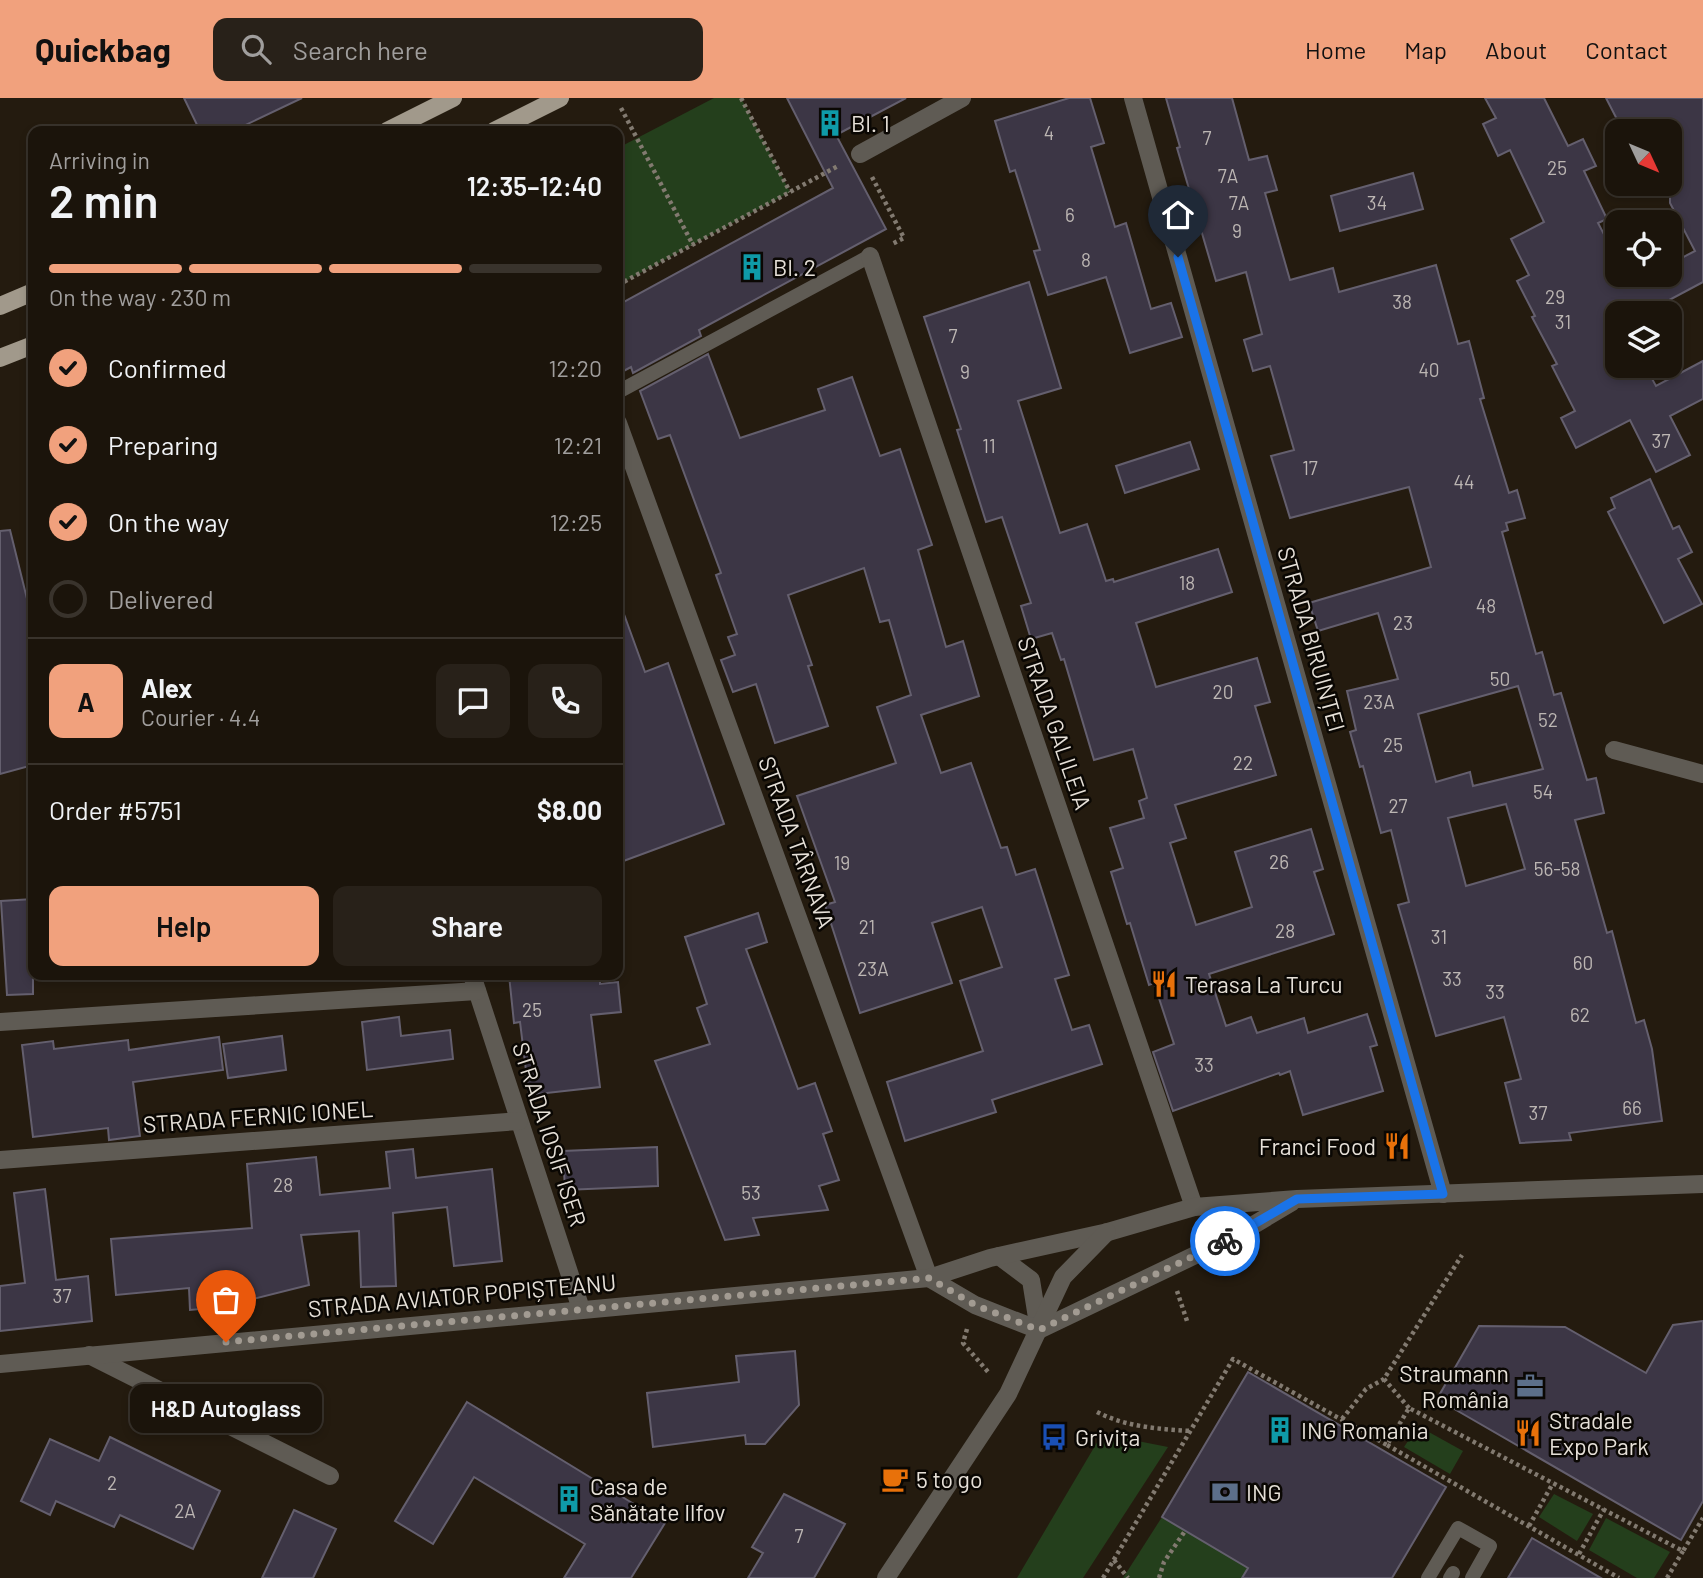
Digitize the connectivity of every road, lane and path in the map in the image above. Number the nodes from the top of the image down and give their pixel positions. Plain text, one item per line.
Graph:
1 (453, 98) edge
2 (561, 98) edge
3 (741, 98) edge
4 (962, 98) edge
5 (1133, 98) edge
6 (621, 108) dead end
7 (397, 126) edge
8 (504, 126) edge
9 (860, 153) junction
10 (790, 192) junction
11 (693, 245) junction
12 (870, 256) junction
13 (623, 282) edge
14 (28, 294) edge
15 (0, 306) edge
16 (28, 347) edge
17 (0, 358) edge
18 (623, 389) edge
19 (623, 436) edge
20 (1614, 750) dead end
21 (1703, 774) edge
22 (474, 983) edge
23 (0, 1022) edge
24 (519, 1121) junction
25 (0, 1160) edge
26 (1703, 1184) edge
27 (1443, 1194) junction
28 (1297, 1199) junction
29 (1194, 1207) junction
30 (1108, 1232) junction
31 (999, 1255) junction
32 (1462, 1255) dead end
33 (929, 1278) junction
34 (581, 1308) junction
35 (1039, 1330) junction
36 (89, 1355) junction
37 (0, 1364) edge
38 (1384, 1379) junction
39 (1409, 1408) junction
40 (1097, 1412) dead end
41 (1342, 1419) junction
42 (1191, 1431) junction
43 (1387, 1445) junction
44 (330, 1476) dead end
45 (1553, 1483) junction
46 (1604, 1509) junction
47 (1703, 1518) edge
48 (1529, 1526) junction
49 (1185, 1531) dead end
50 (1683, 1551) junction
51 (1578, 1555) junction
52 (1114, 1560) junction
53 (886, 1578) edge
54 (1103, 1578) edge
55 (1128, 1578) edge
56 (1159, 1578) edge
57 (1428, 1578) edge
58 (1472, 1578) edge
59 (1619, 1578) edge
60 (1667, 1578) edge

1 - 7 main road
2 - 8 main road
3 - 10 path
4 - 9 street
5 - 27 street, STRADA BIRUINȚEI
6 - 11 path
9 - 10 path
9 - 12 path
10 - 11 path
11 - 13 path
12 - 18 lane
12 - 29 street, STRADA GALILEIA
14 - 15 main road
16 - 17 main road
19 - 33 street, STRADA TÂRNAVA
20 - 21 street
22 - 23 street
22 - 24 street, STRADA IOSIF ISER
24 - 25 street, STRADA FERNIC IONEL
24 - 34 street, STRADA IOSIF ISER
26 - 27 street, STRADA AVIATOR POPIȘTEANU
27 - 28 street, STRADA AVIATOR POPIȘTEANU
28 - 29 street, STRADA AVIATOR POPIȘTEANU
28 - 35 street, STRADA AVIATOR POPIȘTEANU
29 - 30 street, STRADA AVIATOR POPIȘTEANU
30 - 31 street, STRADA AVIATOR POPIȘTEANU
30 - 35 street
31 - 33 street, STRADA AVIATOR POPIȘTEANU
31 - 35 street
32 - 38 path
33 - 34 street, STRADA AVIATOR POPIȘTEANU
33 - 35 street
34 - 36 street, STRADA AVIATOR POPIȘTEANU
35 - 53 street
36 - 37 street, STRADA AVIATOR POPIȘTEANU
36 - 44 street
38 - 39 path
38 - 41 path
39 - 43 path
39 - 45 path
40 - 42 path
41 - 42 path
41 - 43 path
42 - 52 path
43 - 48 path
45 - 46 path
45 - 48 path
46 - 50 path
46 - 51 path
47 - 50 path
48 - 51 path
49 - 56 path
50 - 60 path
51 - 59 path
52 - 54 path
52 - 55 path
57 - 58 lane

